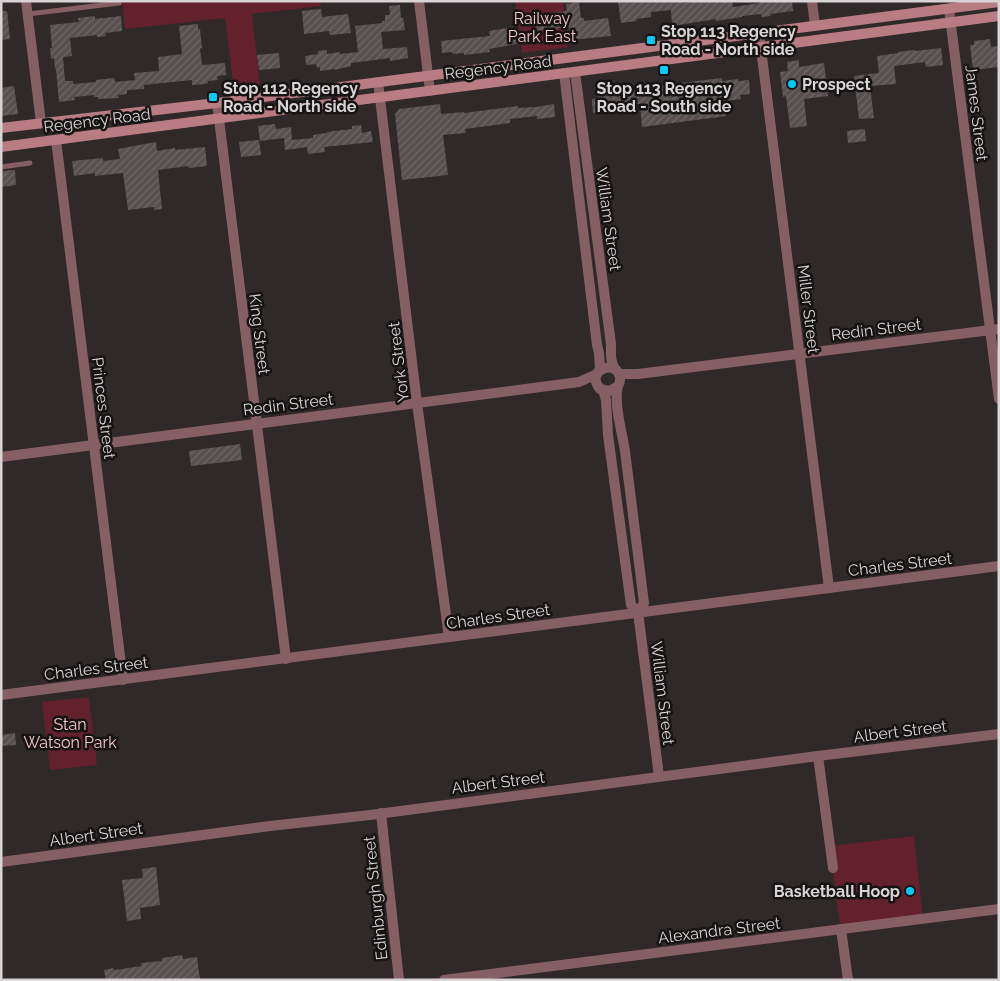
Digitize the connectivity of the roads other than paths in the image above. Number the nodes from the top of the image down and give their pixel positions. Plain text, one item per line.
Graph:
1 (26, 1) edge
2 (419, 1) edge
3 (812, 1) edge
4 (999, 2) edge
5 (119, 3) dead end
6 (949, 10) junction
7 (27, 14) junction
8 (999, 16) edge
9 (951, 22) junction
10 (815, 26) junction
11 (759, 34) junction
12 (760, 47) junction
13 (575, 72) junction
14 (564, 73) junction
15 (428, 75) junction
16 (378, 82) junction
17 (430, 91) junction
18 (578, 94) junction
19 (567, 95) junction
20 (381, 97) junction
21 (216, 102) junction
22 (219, 119) junction
23 (41, 123) junction
24 (1, 128) edge
25 (583, 133) junction
26 (571, 135) junction
27 (56, 140) junction
28 (1, 147) edge
29 (30, 163) dead end
30 (1, 167) edge
31 (994, 329) edge
32 (611, 344) junction
33 (597, 345) junction
34 (800, 354) junction
35 (598, 372) junction
36 (618, 378) junction
37 (579, 382) junction
38 (600, 388) junction
39 (999, 400) edge
40 (418, 403) junction
41 (256, 423) junction
42 (622, 433) junction
43 (608, 435) junction
44 (94, 444) junction
45 (1, 457) edge
46 (999, 566) edge
47 (640, 570) junction
48 (626, 572) junction
49 (829, 588) junction
50 (638, 612) junction
51 (449, 637) junction
52 (286, 659) junction
53 (123, 680) junction
54 (1, 696) edge
55 (999, 734) edge
56 (818, 756) junction
57 (659, 776) junction
58 (381, 813) junction
59 (1, 862) edge
60 (833, 868) dead end
61 (999, 909) edge
62 (841, 930) junction
63 (399, 980) edge
64 (444, 980) edge
65 (848, 980) edge

1 - 7 street
2 - 15 street
3 - 10 street
4 - 6 main road, Regency Road
5 - 7 lane
6 - 9 street, James Street
6 - 10 main road, Regency Road
7 - 23 street
8 - 9 main road, Regency Road
9 - 12 main road, Regency Road
9 - 31 street, James Street
10 - 11 main road, Regency Road
11 - 12 street, Miller Street
11 - 15 main road, Regency Road
12 - 13 main road, Regency Road
12 - 34 street, Miller Street
13 - 14 main road, Regency Road
13 - 18 street, William Street
14 - 17 main road, Regency Road
14 - 19 street, William Street
15 - 16 main road, Regency Road
15 - 17 street
16 - 20 street, York Street
16 - 21 main road, Regency Road
17 - 20 main road, Regency Road
18 - 19 lane
18 - 25 street, William Street
19 - 26 street, William Street
20 - 22 main road, Regency Road
20 - 40 street, York Street
21 - 22 street, King Street
21 - 23 main road, Regency Road
22 - 27 main road, Regency Road
22 - 41 street, King Street
23 - 24 main road, Regency Road
25 - 26 lane
25 - 32 street, William Street
26 - 33 street, William Street
27 - 28 main road, Regency Road
27 - 44 street, Princes Street
29 - 30 lane
31 - 34 street, Redin Street
31 - 39 street, James Street
32 - 33 lane
32 - 36 street, William Street
33 - 35 street, William Street
34 - 36 street, Redin Street
34 - 49 street, Miller Street
35 - 36 street
35 - 37 street, Redin Street
35 - 38 street
36 - 38 street
36 - 42 street, William Street
37 - 38 street, Redin Street
37 - 40 street, Redin Street
38 - 43 street, William Street
40 - 41 street, Redin Street
40 - 51 street, York Street
41 - 44 street, Redin Street
41 - 52 street, King Street
42 - 43 lane
42 - 47 street, William Street
43 - 48 street, William Street
44 - 45 street, Redin Street
44 - 53 street, Princes Street
46 - 49 street, Charles Street
47 - 48 lane
47 - 50 street, William Street
48 - 50 street, William Street
49 - 50 street, Charles Street
50 - 51 street, Charles Street
50 - 57 street, William Street
51 - 52 street, Charles Street
52 - 53 street, Charles Street
53 - 54 street, Charles Street
55 - 56 street, Albert Street
56 - 57 street, Albert Street
56 - 60 street
57 - 58 street, Albert Street
58 - 59 street, Albert Street
58 - 63 street, Edinburgh Street
61 - 62 street, Alexandra Street
62 - 64 street, Alexandra Street
62 - 65 street

